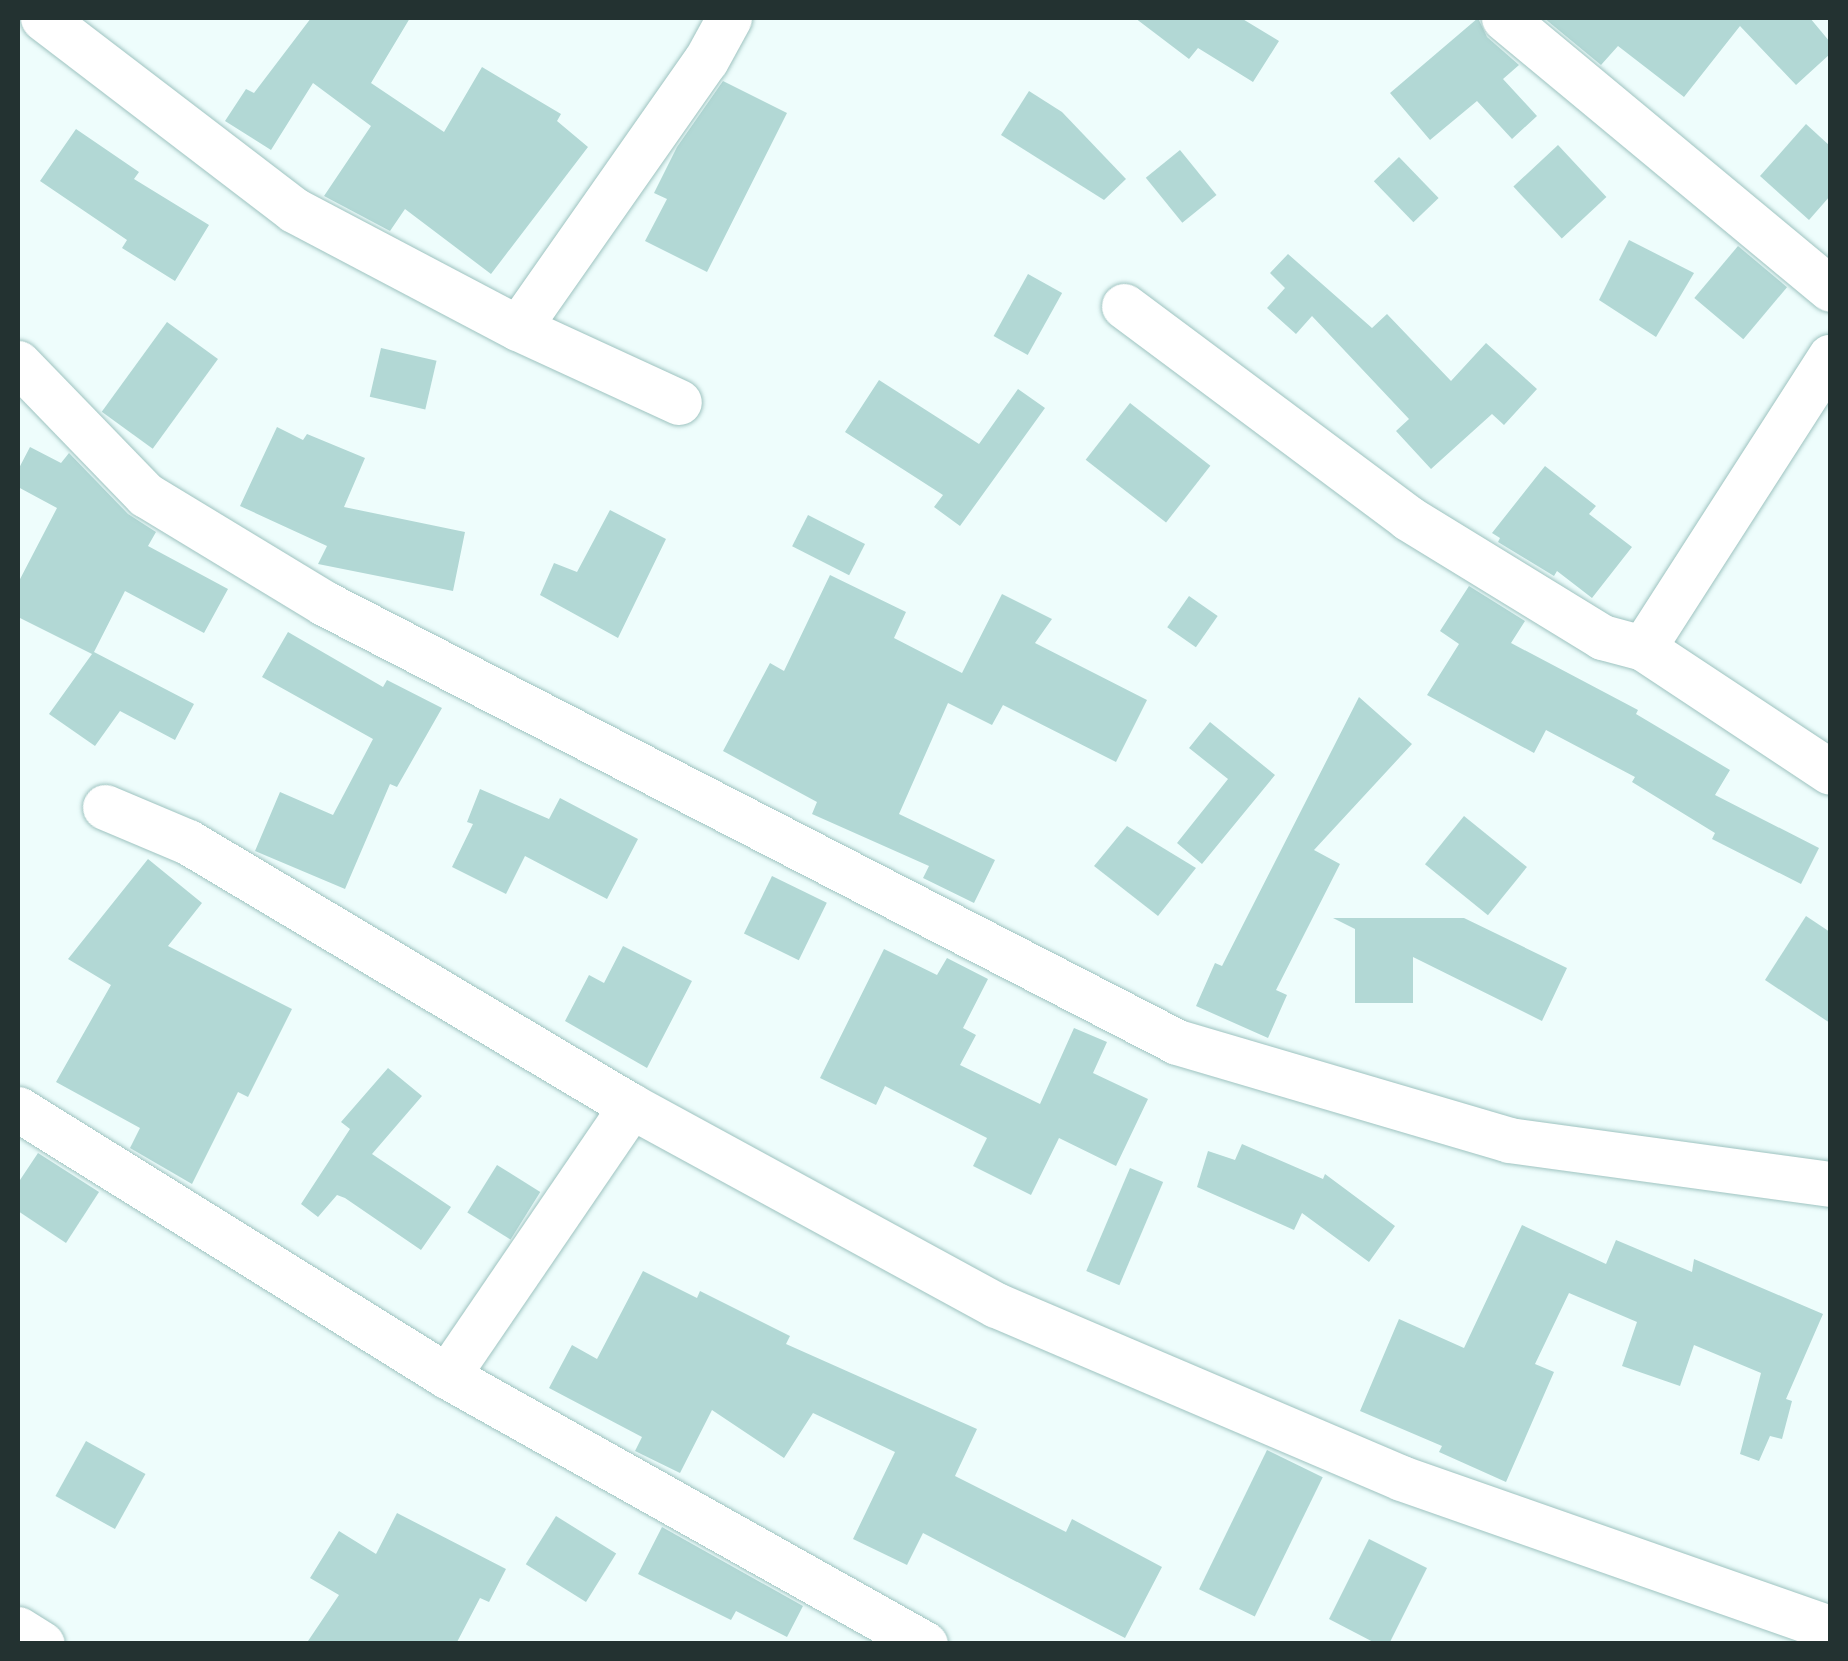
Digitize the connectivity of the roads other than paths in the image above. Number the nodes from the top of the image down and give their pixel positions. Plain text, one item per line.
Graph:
1 (42, 18) edge
2 (729, 18) edge
3 (1504, 18) edge
4 (1830, 289) edge
5 (1124, 306) dead end
6 (518, 328) junction
7 (1830, 357) edge
8 (18, 363) edge
9 (679, 402) dead end
10 (1644, 648) junction
11 (1830, 772) edge
12 (105, 807) dead end
13 (631, 1106) junction
14 (18, 1108) edge
15 (1830, 1184) edge
16 (447, 1376) junction
17 (18, 1628) edge
18 (1830, 1628) edge
19 (42, 1644) edge
20 (926, 1644) edge

1 - 6 street
2 - 6 street
3 - 4 street
5 - 10 street
6 - 9 street
7 - 10 street
8 - 15 street
10 - 11 street
12 - 13 street
13 - 16 street
13 - 18 street
14 - 16 street
16 - 20 street
17 - 19 street

